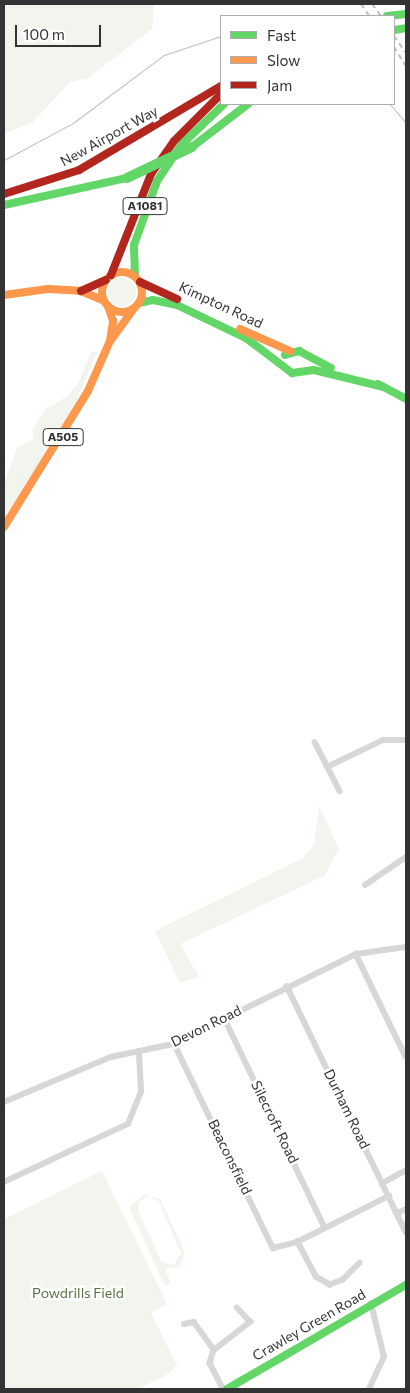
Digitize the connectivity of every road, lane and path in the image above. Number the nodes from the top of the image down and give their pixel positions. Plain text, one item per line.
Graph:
1 (220, 87) edge
2 (220, 95) edge
3 (223, 105) edge
4 (247, 105) edge
5 (4, 194) edge
6 (4, 205) edge
7 (108, 278) junction
8 (137, 279) junction
9 (81, 291) junction
10 (4, 295) edge
11 (106, 303) junction
12 (136, 305) junction
13 (110, 341) junction
14 (290, 351) junction
15 (306, 357) junction
16 (284, 366) junction
17 (302, 371) junction
18 (384, 387) junction
19 (406, 399) edge
20 (4, 527) edge
21 (406, 740) edge
22 (315, 742) dead end
23 (327, 767) junction
24 (340, 791) dead end
25 (406, 857) edge
26 (365, 885) dead end
27 (406, 947) edge
28 (356, 954) junction
29 (287, 986) junction
30 (224, 1017) junction
31 (174, 1043) junction
32 (139, 1052) junction
33 (406, 1057) edge
34 (4, 1102) edge
35 (406, 1170) edge
36 (4, 1182) edge
37 (383, 1183) junction
38 (389, 1196) junction
39 (406, 1209) edge
40 (398, 1213) junction
41 (325, 1228) junction
42 (406, 1232) edge
43 (297, 1242) junction
44 (360, 1263) dead end
45 (406, 1285) edge
46 (371, 1304) junction
47 (237, 1308) dead end
48 (184, 1324) dead end
49 (214, 1350) junction
50 (225, 1389) edge
51 (369, 1389) edge

1 - 5 main road, New Airport Way
2 - 7 main road, A1081
3 - 8 main road, A1081
4 - 6 main road, A1081, bridge
7 - 8 main road
7 - 9 main road
7 - 11 main road
8 - 12 main road
8 - 14 main road, Kimpton Road
9 - 10 main road
9 - 11 main road
11 - 12 main road
11 - 13 main road, A505
12 - 13 main road, A505
12 - 16 main road, Kimpton Road
13 - 20 main road, A505
14 - 15 main road
14 - 16 main road
15 - 17 main road
15 - 18 main road
16 - 17 main road
17 - 18 main road
18 - 19 main road
21 - 23 street
22 - 23 street
23 - 24 street
25 - 26 street
27 - 28 street, Devon Road
28 - 29 street, Devon Road
28 - 33 street
29 - 30 street, Devon Road
29 - 37 street, Durham Road
30 - 31 street, Devon Road
30 - 41 street, Silecroft Road
31 - 32 street, Devon Road
31 - 43 street, Beaconsfield
32 - 34 street, Devon Road
32 - 36 street
35 - 37 street
37 - 38 street, Durham Road
38 - 40 street, Durham Road
38 - 41 street
39 - 40 street
40 - 42 street, Durham Road
41 - 43 street
43 - 44 street
45 - 46 main road, Crawley Green Road
46 - 50 main road, Crawley Green Road
46 - 51 street
47 - 49 street
48 - 49 street
49 - 50 street

